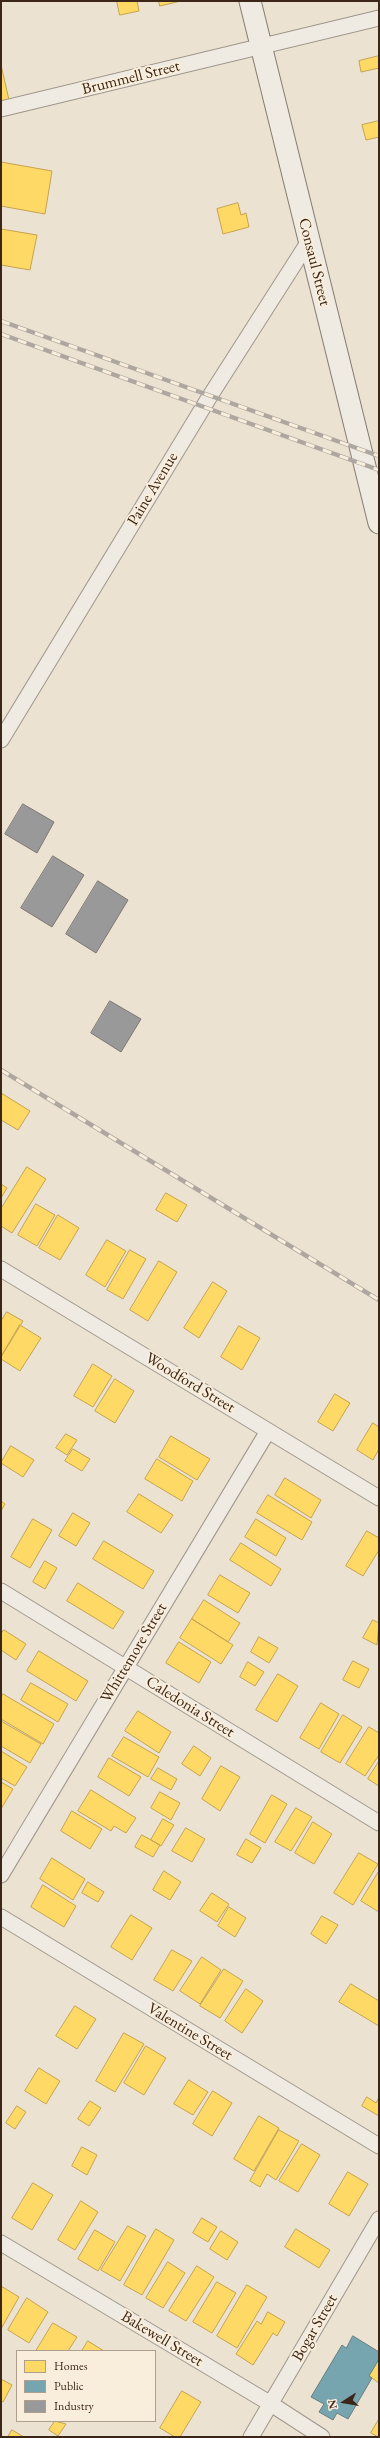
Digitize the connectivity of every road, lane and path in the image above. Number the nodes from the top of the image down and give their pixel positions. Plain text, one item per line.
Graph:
1 (250, 1) edge
2 (379, 18) edge
3 (261, 46) junction
4 (1, 109) edge
5 (309, 241) junction
6 (379, 523) edge
7 (1, 740) edge
8 (1, 1269) edge
9 (268, 1431) junction
10 (379, 1498) edge
11 (1, 1591) edge
12 (126, 1667) junction
13 (379, 1824) edge
14 (1, 1875) edge
15 (1, 1917) edge
16 (379, 2146) edge
17 (379, 2219) edge
18 (1, 2243) edge
19 (271, 2404) junction
20 (251, 2437) edge
21 (322, 2437) edge

1 - 3 street, Consaul Street
2 - 3 street, Brummell Street
3 - 4 street, Brummell Street
3 - 5 street, Consaul Street
5 - 6 street, Consaul Street
5 - 7 street, Paine Avenue
8 - 9 street, Woodford Street
9 - 10 street, Woodford Street
9 - 12 street, Whittemore Street
11 - 12 street, Caledonia Street
12 - 13 street, Caledonia Street
12 - 14 street, Whittemore Street
15 - 16 street, Valentine Street
17 - 19 street, Bogar Street
18 - 19 street, Bakewell Street
19 - 20 street, Bogar Street
19 - 21 street, Bakewell Street

